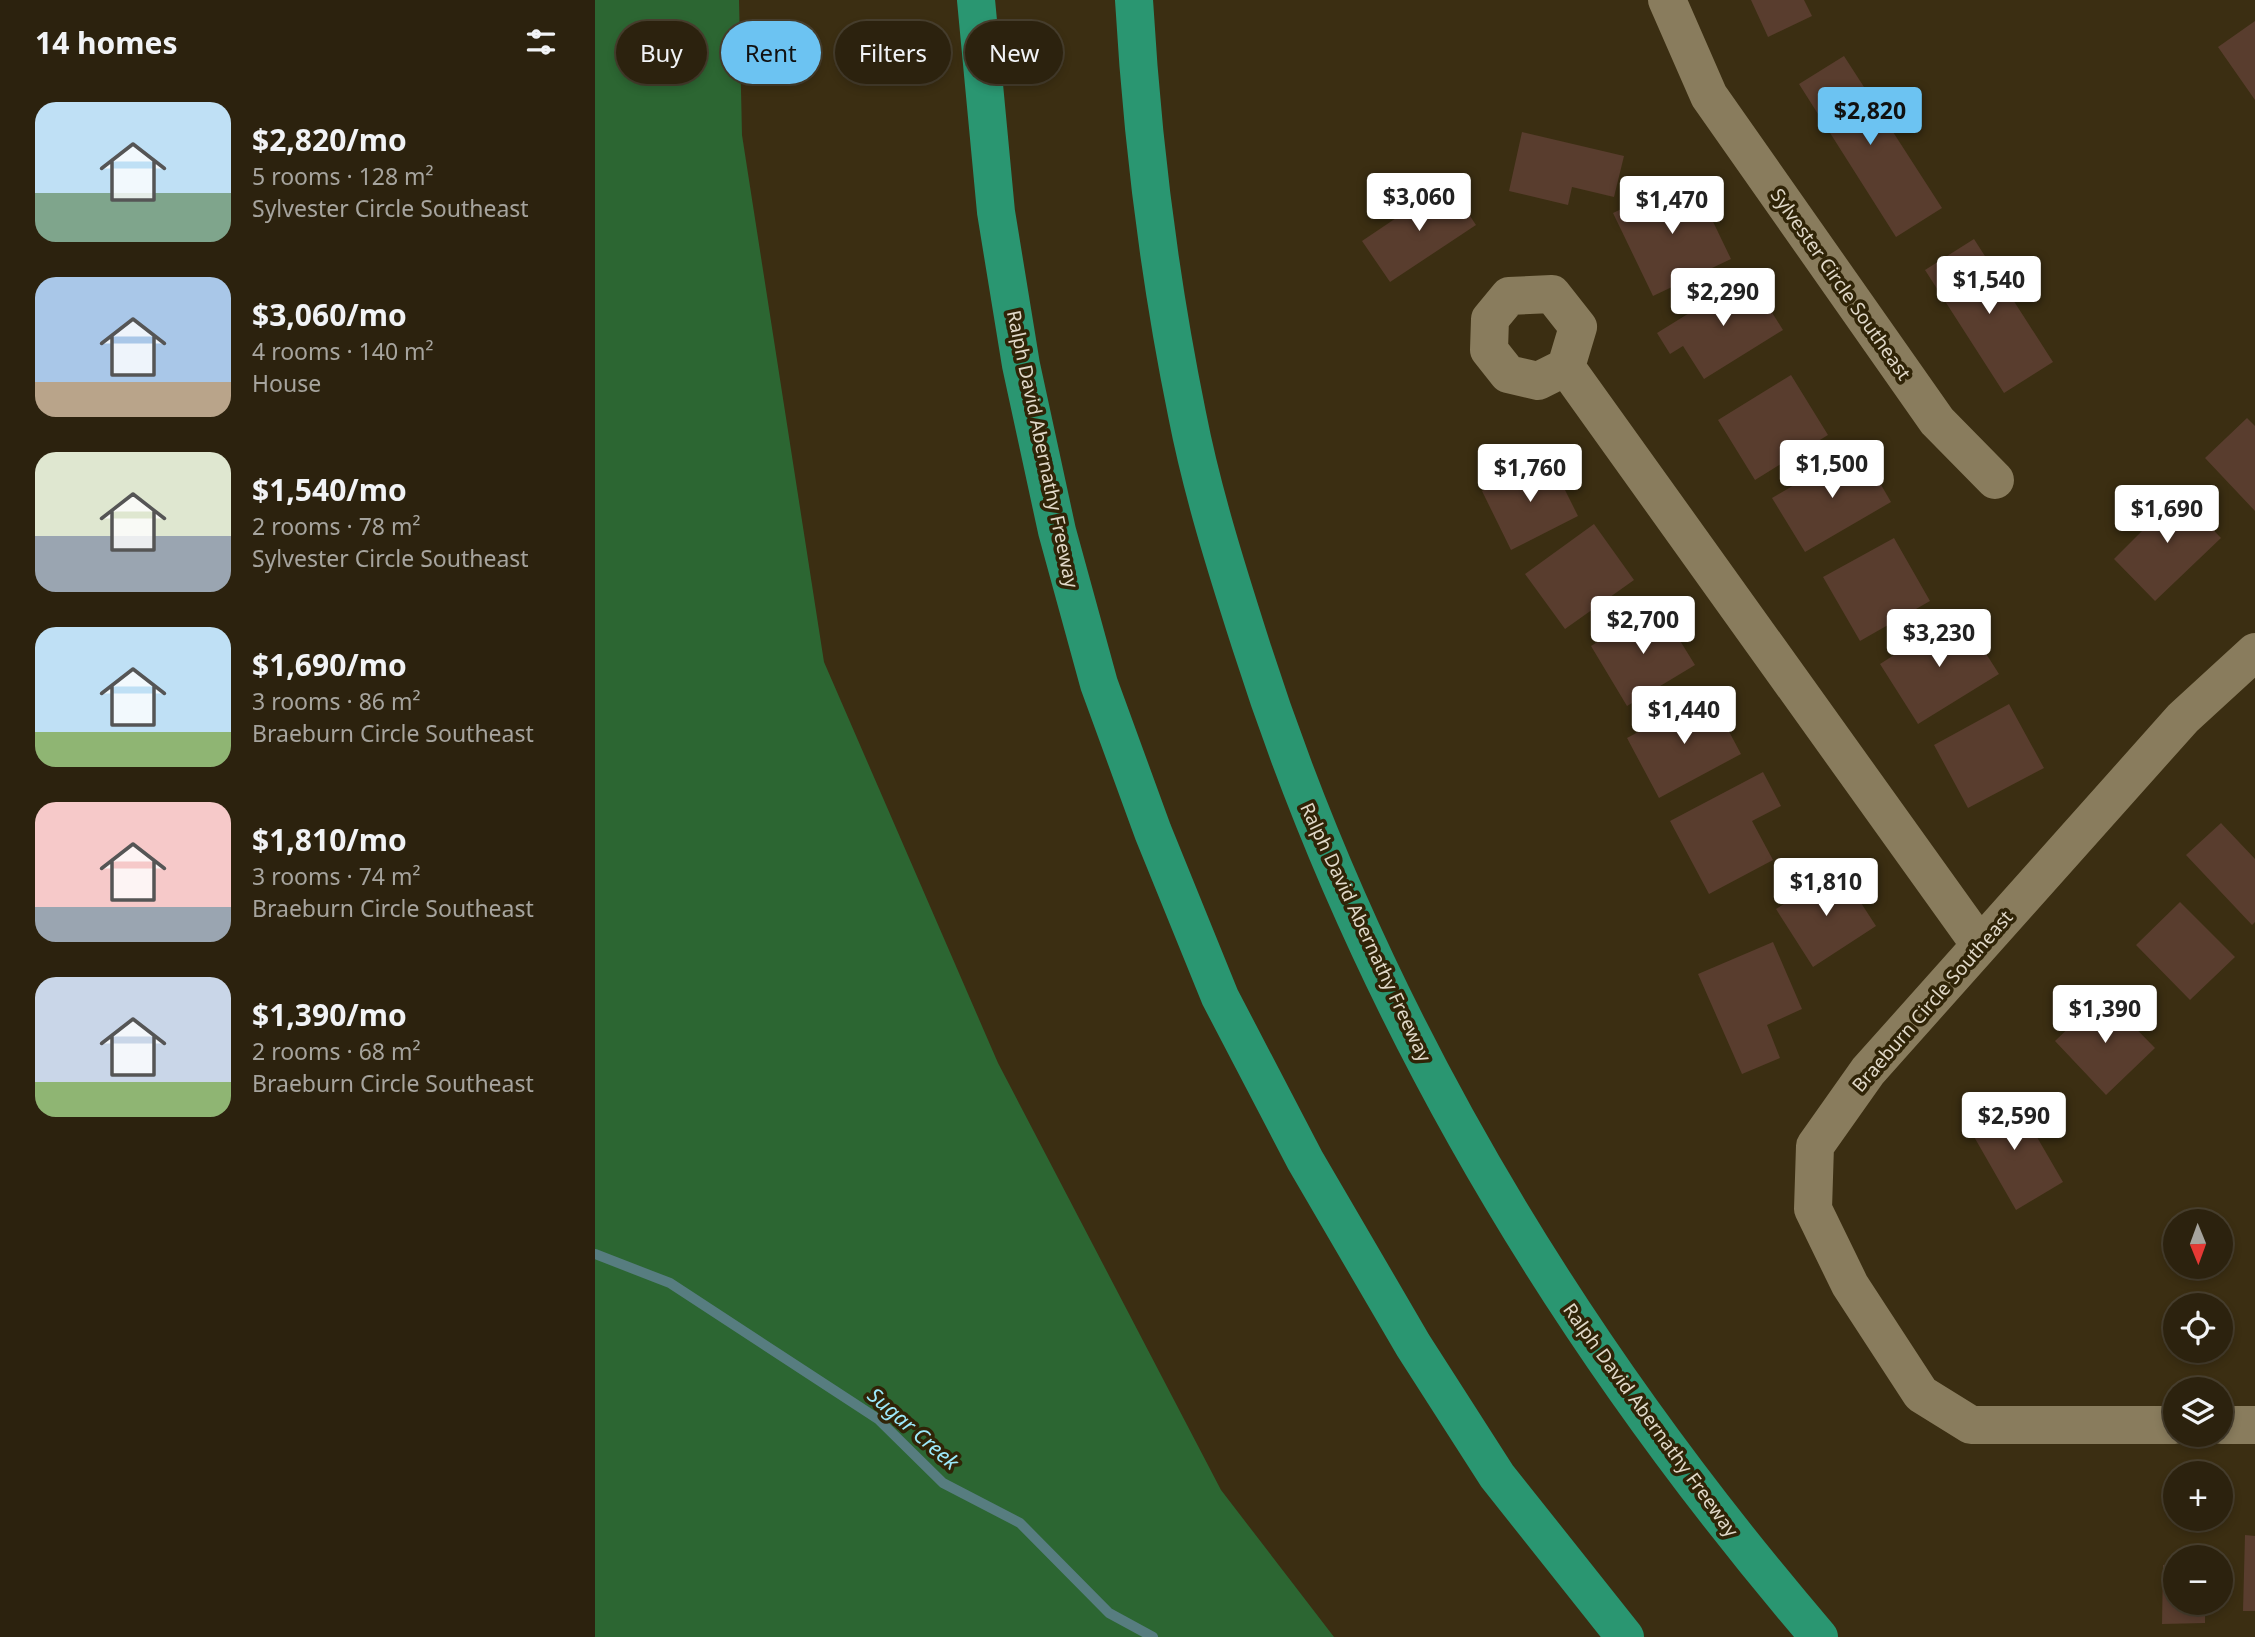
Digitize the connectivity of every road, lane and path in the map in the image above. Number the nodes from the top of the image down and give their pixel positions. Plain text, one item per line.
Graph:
1 (976, 0) edge
2 (1134, 0) edge
3 (1667, 0) edge
4 (1566, 367) dead end
5 (1995, 480) dead end
6 (2255, 652) edge
7 (1980, 945) junction
8 (2163, 1425) edge
9 (2233, 1425) edge
10 (2255, 1425) edge
11 (1625, 1637) edge
12 (1819, 1637) edge

1 - 11 highway, Ralph David Abernathy Freeway
2 - 12 highway, Ralph David Abernathy Freeway
3 - 5 street, Sylvester Circle Southeast
4 - 7 street
6 - 7 street, Braeburn Circle Southeast
7 - 8 street, Braeburn Circle Southeast
9 - 10 street

